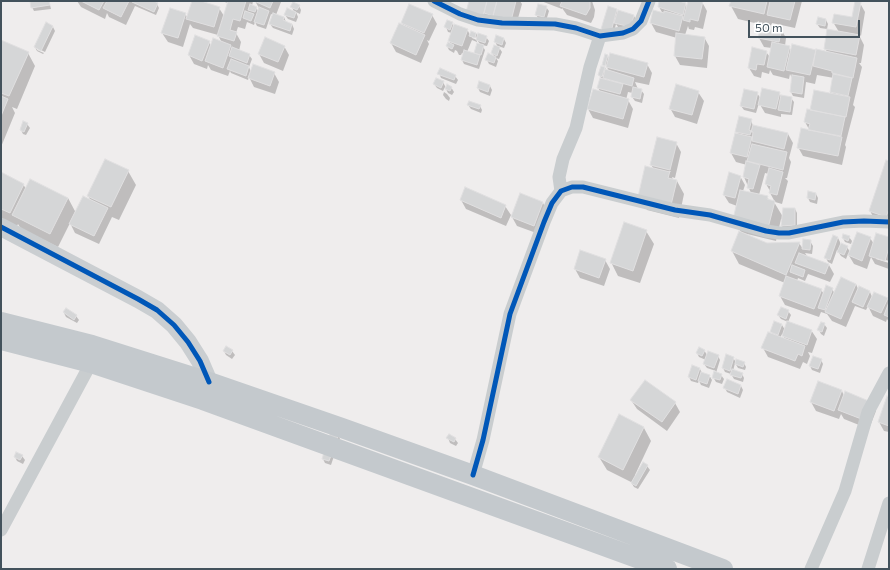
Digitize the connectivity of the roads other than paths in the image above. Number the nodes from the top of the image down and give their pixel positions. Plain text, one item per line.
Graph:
1 (434, 1) edge
2 (649, 1) edge
3 (600, 36) junction
4 (561, 191) junction
5 (889, 222) edge
6 (1, 226) edge
7 (1, 322) edge
8 (1, 340) edge
9 (92, 363) junction
10 (889, 373) edge
11 (206, 391) junction
12 (473, 475) junction
13 (889, 503) edge
14 (1, 530) edge
15 (596, 533) junction
16 (667, 569) edge
17 (723, 569) edge
18 (811, 569) edge
19 (868, 569) edge

1 - 3 street
2 - 3 street
3 - 4 street
4 - 5 street
4 - 12 street
6 - 11 street
7 - 11 main road
8 - 9 main road
9 - 11 main road
9 - 14 street
10 - 18 street
11 - 12 main road
11 - 15 main road
12 - 15 main road
13 - 19 street
15 - 16 main road
15 - 17 main road

